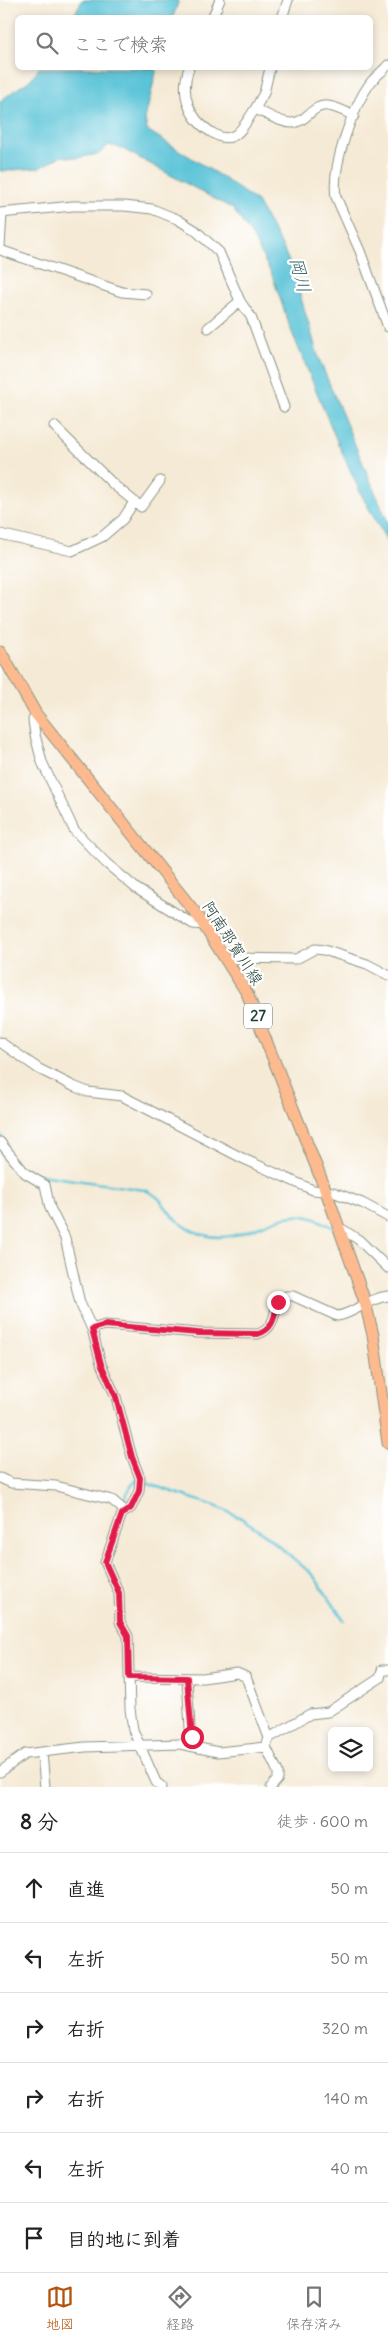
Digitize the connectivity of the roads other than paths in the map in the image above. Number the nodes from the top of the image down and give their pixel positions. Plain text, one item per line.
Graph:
1 (220, 0) edge
2 (288, 0) edge
3 (213, 15) edge
4 (283, 15) edge
5 (388, 65) edge
6 (188, 70) edge
7 (270, 70) edge
8 (255, 109) junction
9 (354, 116) junction
10 (1, 213) edge
11 (0, 248) edge
12 (146, 294) dead end
13 (240, 301) junction
14 (388, 327) edge
15 (208, 328) dead end
16 (284, 406) dead end
17 (54, 426) dead end
18 (160, 482) dead end
19 (134, 502) junction
20 (0, 534) edge
21 (0, 651) edge
22 (36, 714) junction
23 (204, 925) junction
24 (228, 960) junction
25 (388, 975) edge
26 (0, 1042) edge
27 (0, 1142) edge
28 (326, 1191) junction
29 (388, 1217) edge
30 (339, 1227) junction
31 (388, 1268) edge
32 (388, 1296) edge
33 (365, 1302) junction
34 (92, 1329) junction
35 (388, 1443) edge
36 (0, 1478) edge
37 (125, 1511) junction
38 (388, 1670) edge
39 (129, 1677) junction
40 (187, 1678) junction
41 (267, 1743) junction
42 (138, 1745) junction
43 (191, 1745) junction
44 (42, 1753) junction
45 (0, 1772) edge
46 (45, 1787) edge
47 (162, 1787) edge
48 (271, 1787) edge

1 - 3 street
2 - 4 street
5 - 9 street
6 - 8 street
7 - 8 street
8 - 9 street
9 - 14 street
10 - 11 street
10 - 13 street
11 - 12 street
13 - 15 street
13 - 16 street
17 - 19 street
18 - 19 street
19 - 20 street
21 - 22 main road, 阿南那賀川線 / 27
22 - 23 main road, 阿南那賀川線 / 27
22 - 23 street
23 - 24 main road, 阿南那賀川線 / 27
24 - 25 street
24 - 28 main road, 阿南那賀川線 / 27
26 - 28 street
27 - 34 street
28 - 29 street
28 - 30 main road, 阿南那賀川線 / 27
30 - 31 street
30 - 33 main road, 阿南那賀川線 / 27
32 - 33 street
33 - 34 street
33 - 35 main road, 阿南那賀川線 / 27
34 - 37 street
36 - 37 street
37 - 39 street
38 - 41 street
39 - 40 street
39 - 42 street
40 - 41 street
40 - 43 street
41 - 43 street
41 - 48 street
42 - 43 street
42 - 44 street
42 - 47 street
44 - 45 street
44 - 46 street

